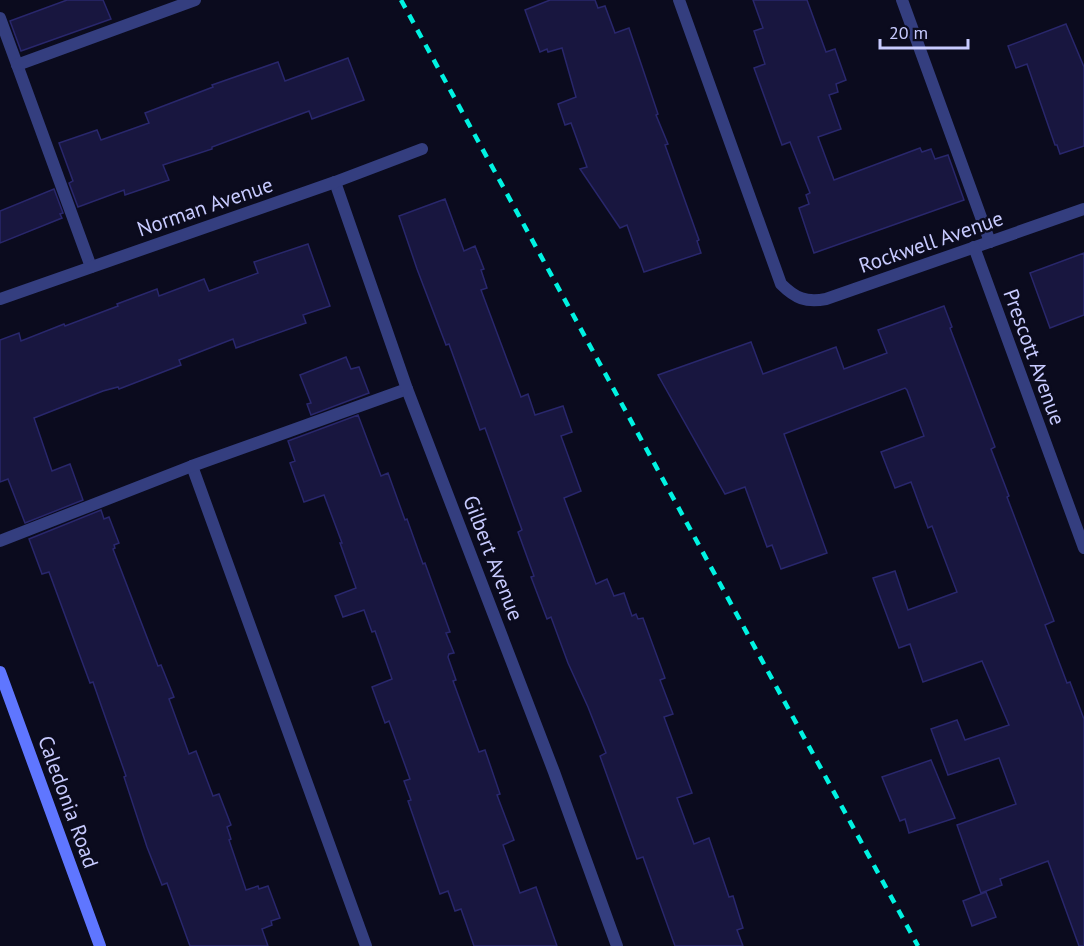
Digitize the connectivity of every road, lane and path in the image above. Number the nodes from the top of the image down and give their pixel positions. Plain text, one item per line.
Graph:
1 (195, 0) edge
2 (679, 0) edge
3 (902, 0) edge
4 (0, 18) edge
5 (17, 65) junction
6 (422, 149) dead end
7 (335, 182) junction
8 (1084, 208) edge
9 (990, 242) junction
10 (974, 247) junction
11 (91, 267) junction
12 (0, 299) edge
13 (407, 389) junction
14 (192, 466) junction
15 (0, 541) edge
16 (1084, 548) edge
17 (0, 672) edge
18 (100, 946) edge
19 (366, 946) edge
20 (617, 946) edge

1 - 5 street
2 - 10 street, Rockwell Avenue
3 - 9 street
4 - 5 street
5 - 11 street
6 - 7 street, Norman Avenue
7 - 11 street, Norman Avenue
7 - 13 street, Gilbert Avenue
8 - 9 street, Rockwell Avenue
9 - 10 street, Rockwell Avenue
10 - 16 street, Prescott Avenue
11 - 12 street, Norman Avenue
13 - 14 street
13 - 20 street, Gilbert Avenue
14 - 15 street
14 - 19 street
17 - 18 street, Caledonia Road

